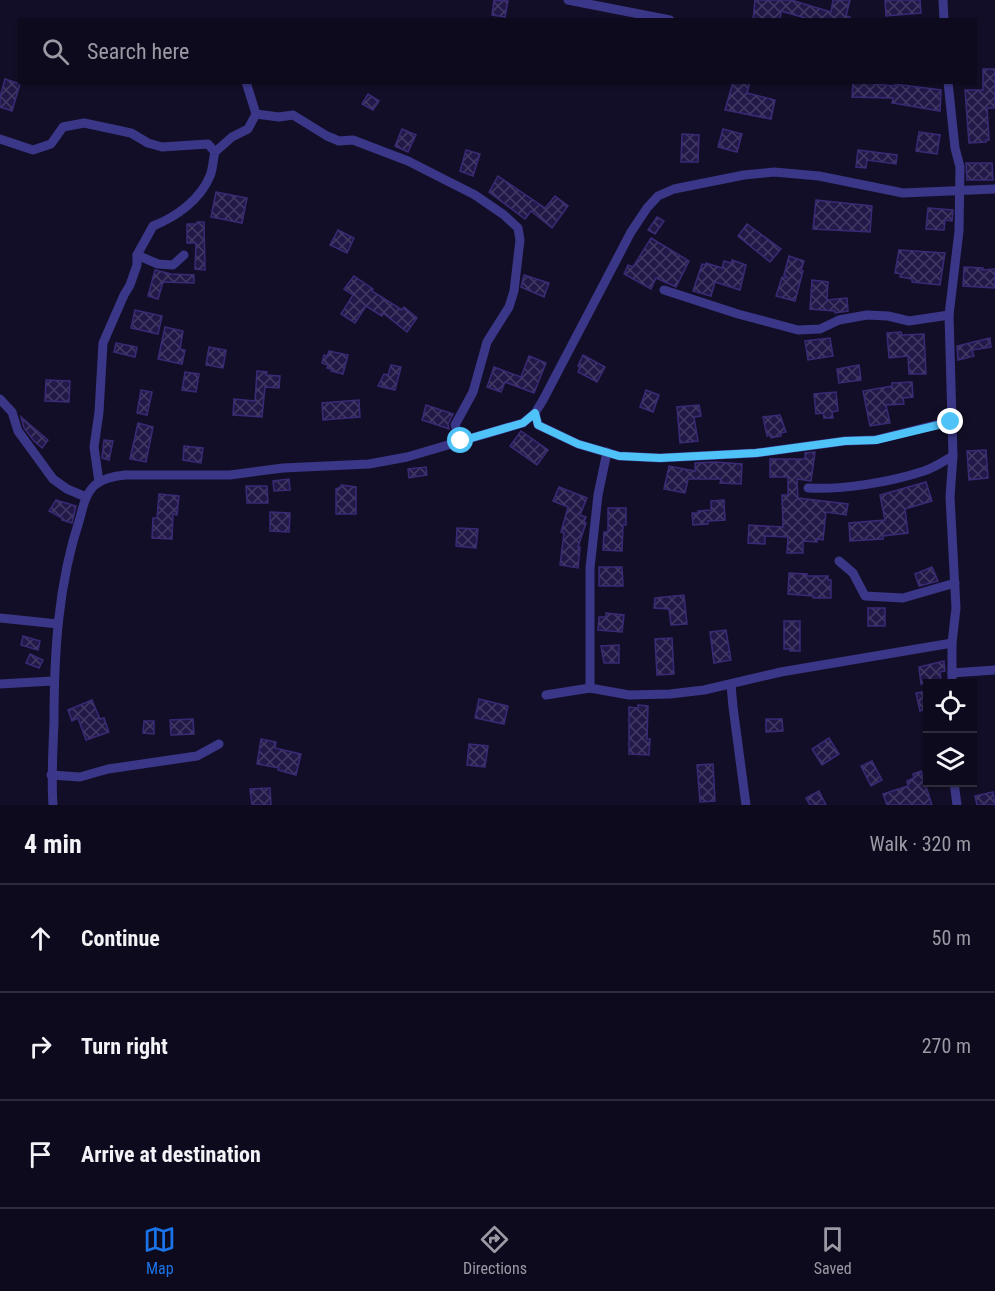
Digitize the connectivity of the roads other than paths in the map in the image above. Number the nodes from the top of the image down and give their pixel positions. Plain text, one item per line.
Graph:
1 (568, 0) edge
2 (943, 0) edge
3 (660, 18) edge
4 (944, 18) edge
5 (247, 84) edge
6 (948, 84) edge
7 (256, 114) junction
8 (0, 139) edge
9 (215, 152) junction
10 (995, 189) edge
11 (959, 191) junction
12 (137, 255) junction
13 (184, 255) dead end
14 (664, 290) dead end
15 (949, 315) junction
16 (0, 399) edge
17 (535, 413) junction
18 (951, 422) junction
19 (461, 441) junction
20 (607, 452) junction
21 (953, 456) junction
22 (99, 482) junction
23 (808, 488) dead end
24 (86, 497) junction
25 (839, 561) dead end
26 (955, 583) junction
27 (0, 618) edge
28 (58, 624) junction
29 (952, 643) junction
30 (995, 670) edge
31 (952, 673) junction
32 (952, 679) edge
33 (53, 681) junction
34 (0, 684) edge
35 (732, 685) junction
36 (590, 688) junction
37 (546, 695) dead end
38 (219, 744) dead end
39 (51, 775) junction
40 (955, 787) edge
41 (53, 805) edge
42 (746, 805) edge
43 (957, 805) edge

1 - 3 street
2 - 4 street
5 - 7 street
6 - 11 street
7 - 9 street
7 - 19 street
8 - 9 street
9 - 12 street
10 - 11 street
11 - 15 street
11 - 17 street
12 - 13 street
12 - 22 street
14 - 15 street
15 - 18 street
16 - 24 street
17 - 19 street
17 - 20 street
18 - 20 street
18 - 21 street
19 - 22 street
20 - 36 street
21 - 23 street
21 - 26 street
22 - 24 street
24 - 28 street
25 - 26 street
26 - 29 street
27 - 28 street
28 - 33 street
29 - 31 street
29 - 35 street
30 - 31 street
31 - 32 street
33 - 34 street
33 - 39 street
35 - 36 street
35 - 42 street
36 - 37 street
38 - 39 street
39 - 41 street
40 - 43 street

